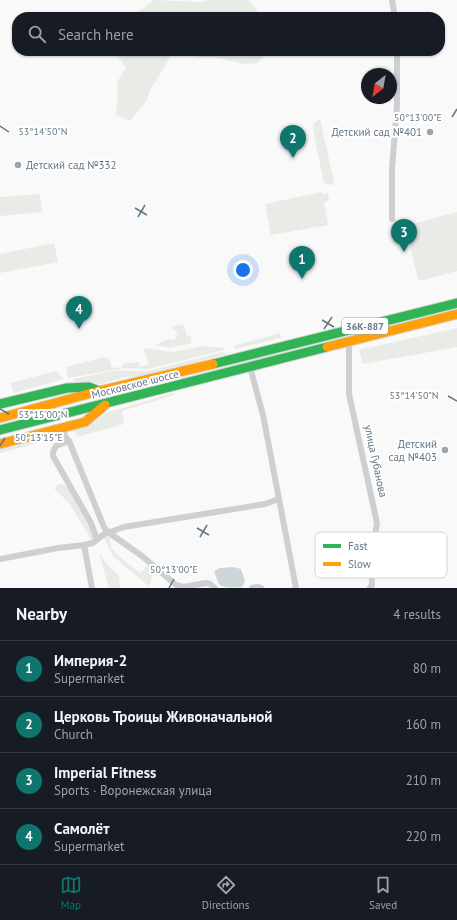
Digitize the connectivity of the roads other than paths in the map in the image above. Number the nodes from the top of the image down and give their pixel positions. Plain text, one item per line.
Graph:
1 (392, 0) edge
2 (393, 12) edge
3 (397, 56) edge
4 (392, 219) dead end
5 (457, 303) edge
6 (457, 308) edge
7 (457, 314) edge
8 (349, 339) junction
9 (274, 355) junction
10 (250, 367) junction
11 (99, 391) junction
12 (0, 404) edge
13 (106, 404) junction
14 (0, 418) edge
15 (62, 428) junction
16 (0, 430) edge
17 (69, 441) junction
18 (0, 444) edge
19 (279, 499) junction
20 (108, 532) junction
21 (376, 532) edge
22 (97, 539) junction
23 (84, 545) junction
24 (0, 559) edge
25 (372, 578) edge
26 (92, 588) edge
27 (215, 588) edge
28 (252, 588) edge
29 (261, 588) edge
30 (296, 588) edge
31 (370, 588) edge

1 - 2 street
3 - 4 street
5 - 9 main road, Московское шоссе / 36К-887
6 - 8 main road, Московское шоссе / 36К-887
7 - 8 main road, Московское шоссе / 36К-887
8 - 9 main road, Московское шоссе / 36К-887
8 - 9 main road, Московское шоссе / 36К-887
8 - 21 street, улица Губанова
9 - 10 main road, Московское шоссе / 36К-887
9 - 11 main road, Московское шоссе / 36К-887
10 - 13 main road, Московское шоссе / 36К-887
10 - 19 street
11 - 12 main road
11 - 14 main road, Московское шоссе / 36К-887
13 - 15 main road
13 - 16 main road, Московское шоссе / 36К-887
15 - 17 street
15 - 18 main road
17 - 20 street
17 - 22 street
19 - 20 street
19 - 30 street
20 - 22 street
20 - 27 street
22 - 23 street
23 - 24 street
23 - 26 street
25 - 31 street, улица Губанова
28 - 29 street

